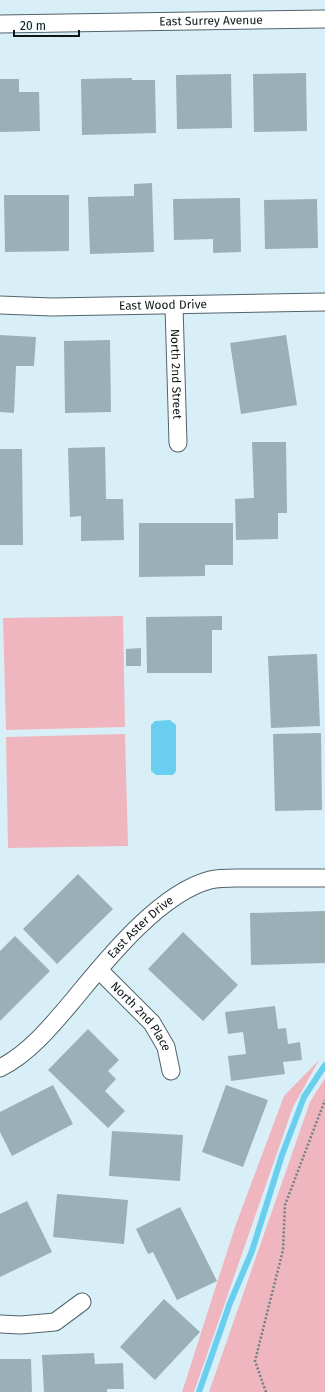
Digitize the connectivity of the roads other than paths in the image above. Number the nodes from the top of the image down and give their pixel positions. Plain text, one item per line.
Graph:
1 (325, 19) edge
2 (0, 24) edge
3 (325, 302) edge
4 (0, 305) edge
5 (174, 306) junction
6 (178, 443) dead end
7 (325, 878) edge
8 (99, 970) junction
9 (0, 1068) edge
10 (171, 1070) dead end
11 (82, 1302) dead end
12 (0, 1324) edge

1 - 2 street, East Surrey Avenue
3 - 5 street, East Wood Drive
4 - 5 street, East Wood Drive
5 - 6 street, North 2nd Street
7 - 8 street, East Aster Drive
8 - 9 street, East Aster Drive
8 - 10 street, North 2nd Place
11 - 12 street

